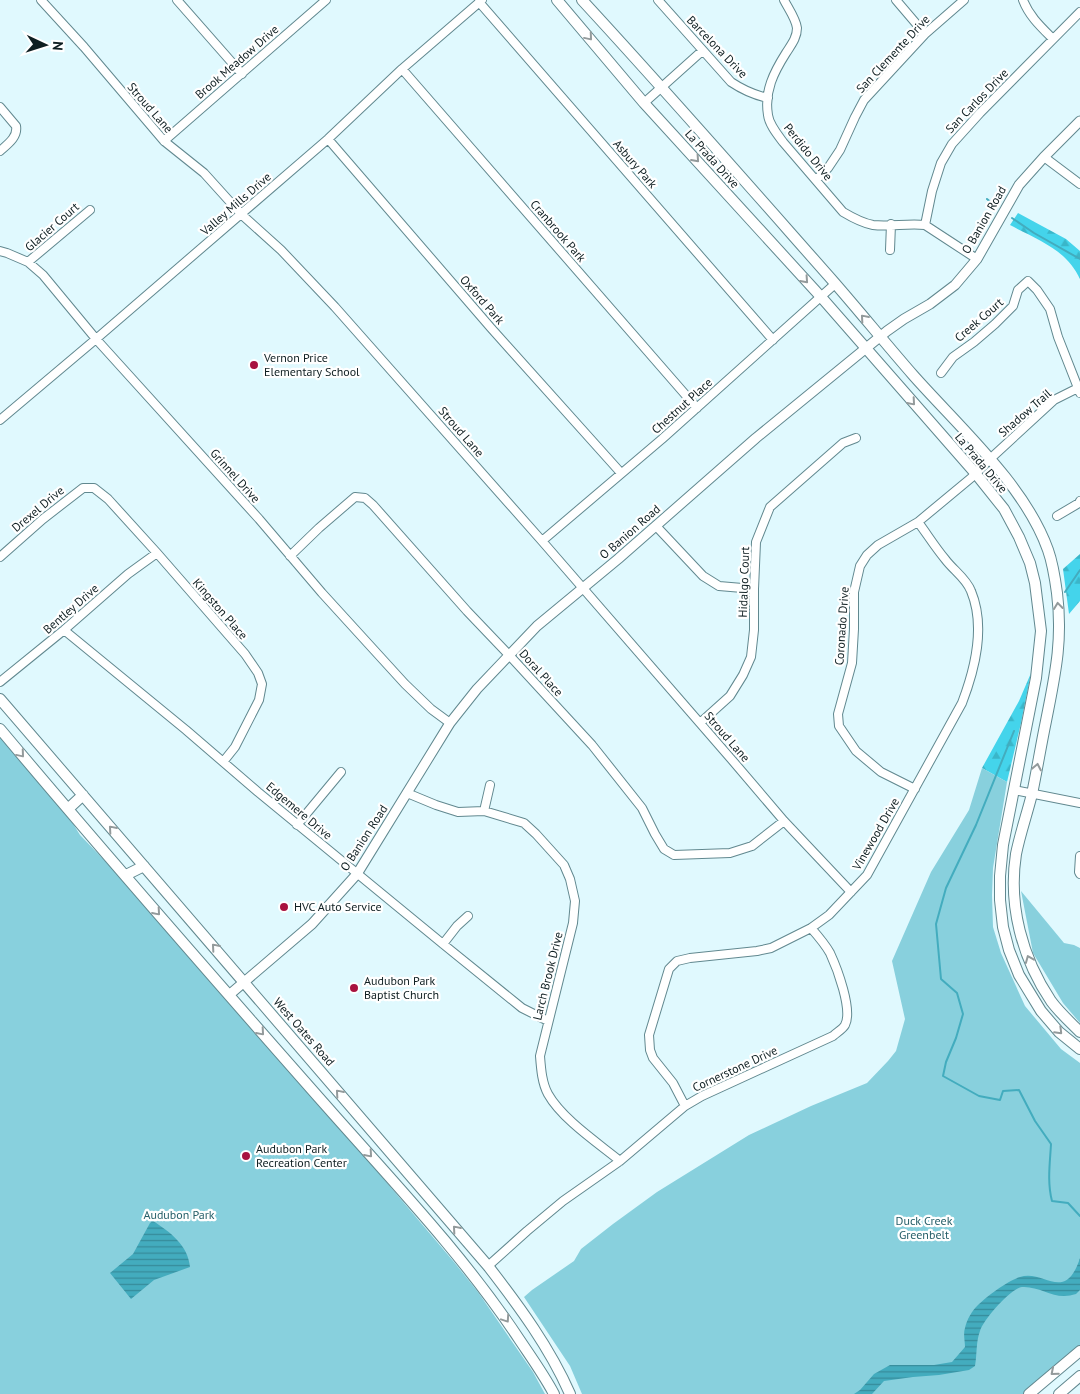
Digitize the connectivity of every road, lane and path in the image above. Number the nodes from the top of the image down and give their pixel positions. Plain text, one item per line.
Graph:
1 (41, 0) edge
2 (177, 0) edge
3 (326, 0) edge
4 (557, 0) edge
5 (582, 0) edge
6 (658, 0) edge
7 (784, 0) edge
8 (896, 0) edge
9 (964, 0) edge
10 (1023, 0) edge
11 (481, 1) edge
12 (316, 3) edge
13 (1080, 12) edge
14 (925, 34) junction
15 (1053, 39) junction
16 (702, 51) junction
17 (402, 69) junction
18 (242, 74) junction
19 (662, 87) junction
20 (768, 98) junction
21 (644, 103) junction
22 (0, 108) edge
23 (1080, 121) edge
24 (328, 139) junction
25 (164, 141) junction
26 (0, 151) edge
27 (1044, 157) junction
28 (816, 180) junction
29 (1080, 184) edge
30 (90, 210) dead end
31 (242, 214) junction
32 (891, 224) junction
33 (925, 225) junction
34 (890, 250) dead end
35 (0, 252) edge
36 (977, 259) junction
37 (28, 262) junction
38 (835, 284) junction
39 (822, 298) junction
40 (880, 337) junction
41 (96, 339) junction
42 (773, 340) junction
43 (866, 348) junction
44 (941, 373) dead end
45 (1079, 390) edge
46 (697, 408) junction
47 (0, 420) edge
48 (856, 438) dead end
49 (990, 459) junction
50 (622, 473) junction
51 (976, 474) junction
52 (94, 488) joint
53 (1080, 501) edge
54 (1058, 516) dead end
55 (918, 522) junction
56 (656, 526) junction
57 (542, 542) junction
58 (157, 553) junction
59 (290, 556) junction
60 (0, 557) edge
61 (583, 589) junction
62 (754, 589) junction
63 (64, 630) junction
64 (510, 655) junction
65 (0, 682) edge
66 (0, 699) edge
67 (450, 723) junction
68 (700, 723) junction
69 (0, 729) edge
70 (223, 762) junction
71 (341, 772) dead end
72 (490, 785) dead end
73 (915, 789) junction
74 (1014, 790) junction
75 (408, 793) junction
76 (1032, 793) junction
77 (83, 795) junction
78 (1080, 803) edge
79 (68, 809) junction
80 (484, 811) junction
81 (784, 821) junction
82 (297, 825) junction
83 (1080, 856) edge
84 (144, 866) junction
85 (357, 874) junction
86 (1080, 874) edge
87 (126, 875) junction
88 (851, 892) junction
89 (468, 916) dead end
90 (811, 928) junction
91 (443, 944) junction
92 (245, 982) junction
93 (229, 995) junction
94 (548, 1022) junction
95 (1080, 1032) edge
96 (1080, 1049) edge
97 (685, 1106) junction
98 (620, 1161) junction
99 (442, 1238) junction
100 (488, 1266) junction
101 (491, 1297) junction
102 (1080, 1351) edge
103 (1080, 1376) edge
104 (554, 1394) edge
105 (570, 1394) edge
106 (1029, 1394) edge
107 (1059, 1394) edge

1 - 25 street, Stroud Lane
2 - 18 street
3 - 12 street, Brook Meadow Drive
4 -> 21 main road, La Prada Drive
5 - 19 main road, La Prada Drive
6 - 16 street, Barcelona Drive
7 - 20 street, Perdido Drive
8 - 14 street
9 - 14 street, San Clemente Drive
10 - 15 street
11 - 17 street, Valley Mills Drive
11 - 42 street, Asbury Park
12 - 18 street, Brook Meadow Drive
13 - 15 street, San Carlos Drive
14 - 28 street, San Clemente Drive
15 - 33 street, San Carlos Drive
16 - 19 street
16 - 20 street, Barcelona Drive
17 - 24 street, Valley Mills Drive
17 - 46 street, Cranbrook Park
18 - 25 street, Brook Meadow Drive
19 - 21 street
19 - 38 main road, La Prada Drive
20 - 28 street, Perdido Drive
21 -> 39 main road, La Prada Drive
22 - 26 street
23 - 27 street, O Banion Road
24 - 31 street, Valley Mills Drive
24 - 50 street, Oxford Park
25 - 31 street, Stroud Lane
27 - 29 street
27 - 36 street, O Banion Road
28 - 32 street, Perdido Drive
30 - 37 street, Glacier Court
31 - 41 street, Valley Mills Drive
31 - 57 street, Stroud Lane
32 - 33 street, Perdido Drive
32 - 34 street
33 - 36 street
35 - 37 street, Grinnel Drive
36 - 40 street, O Banion Road
37 - 41 street, Grinnel Drive
38 - 39 street, Chestnut Place
40 -> 38 main road, La Prada Drive
39 - 42 street, Chestnut Place
39 - 43 main road, La Prada Drive
40 - 43 street, O Banion Road
40 - 49 main road, La Prada Drive
41 - 47 street, Valley Mills Drive
41 - 59 street, Grinnel Drive
42 - 46 street, Chestnut Place
43 -> 51 main road, La Prada Drive
43 - 56 street, O Banion Road
44 - 45 street, Creek Court
45 - 49 street, Shadow Trail
46 - 50 street, Chestnut Place
48 - 62 street, Hidalgo Court
49 - 51 street, Coronado Drive
76 -> 49 main road, La Prada Drive
50 - 57 street, Chestnut Place
51 - 55 street, Coronado Drive
51 - 74 main road, La Prada Drive
52 - 58 street, Kingston Place
52 - 60 street, Drexel Drive
53 - 54 street
55 - 73 street, Vinewood Drive
55 - 73 street, Coronado Drive
56 - 61 street, O Banion Road
56 - 62 street
57 - 61 street, Stroud Lane
58 - 63 street, Bentley Drive
58 - 70 street, Kingston Place
59 - 64 street, Doral Place
59 - 67 street, Grinnel Drive
61 - 64 street, O Banion Road
61 - 68 street, Stroud Lane
62 - 68 street, Hidalgo Court
63 - 65 street, Bentley Drive
63 - 70 street, Edgemere Drive
64 - 67 street, O Banion Road
64 - 81 street, Doral Place
66 - 77 main road, West Oates Road
67 - 75 street, O Banion Road
68 - 81 street, Stroud Lane
69 -> 79 main road
70 - 82 street, Edgemere Drive
71 - 82 street
72 - 80 street
73 - 88 street, Vinewood Drive
74 - 76 street
74 -> 96 main road, La Prada Drive
75 - 80 street, Larch Brook Drive
75 - 85 street, O Banion Road
76 - 78 street
95 -> 76 main road, La Prada Drive
77 - 79 main road
84 -> 77 main road, West Oates Road
79 - 87 main road
80 - 94 street, Larch Brook Drive
81 - 88 street, Stroud Lane
82 - 85 street, Edgemere Drive
83 - 86 street
84 - 87 main road
92 -> 84 main road, West Oates Road
85 - 91 street, Edgemere Drive
85 - 92 street, O Banion Road
87 -> 93 main road
88 - 90 street, Vinewood Drive
89 - 91 street
90 - 97 street, Cornerstone Drive
90 - 97 street, Vinewood Drive
91 - 94 street, Edgemere Drive
92 - 93 street, O Banion Road
100 -> 92 main road, West Oates Road
93 -> 99 main road
94 - 98 street, Larch Brook Drive
97 - 98 street, Cornerstone Drive
98 - 100 street, Cornerstone Drive
99 - 100 main road
99 - 101 main road
100 - 101 main road
100 - 105 main road, West Oates Road
101 -> 104 main road
102 -> 106 main road
103 - 107 main road

